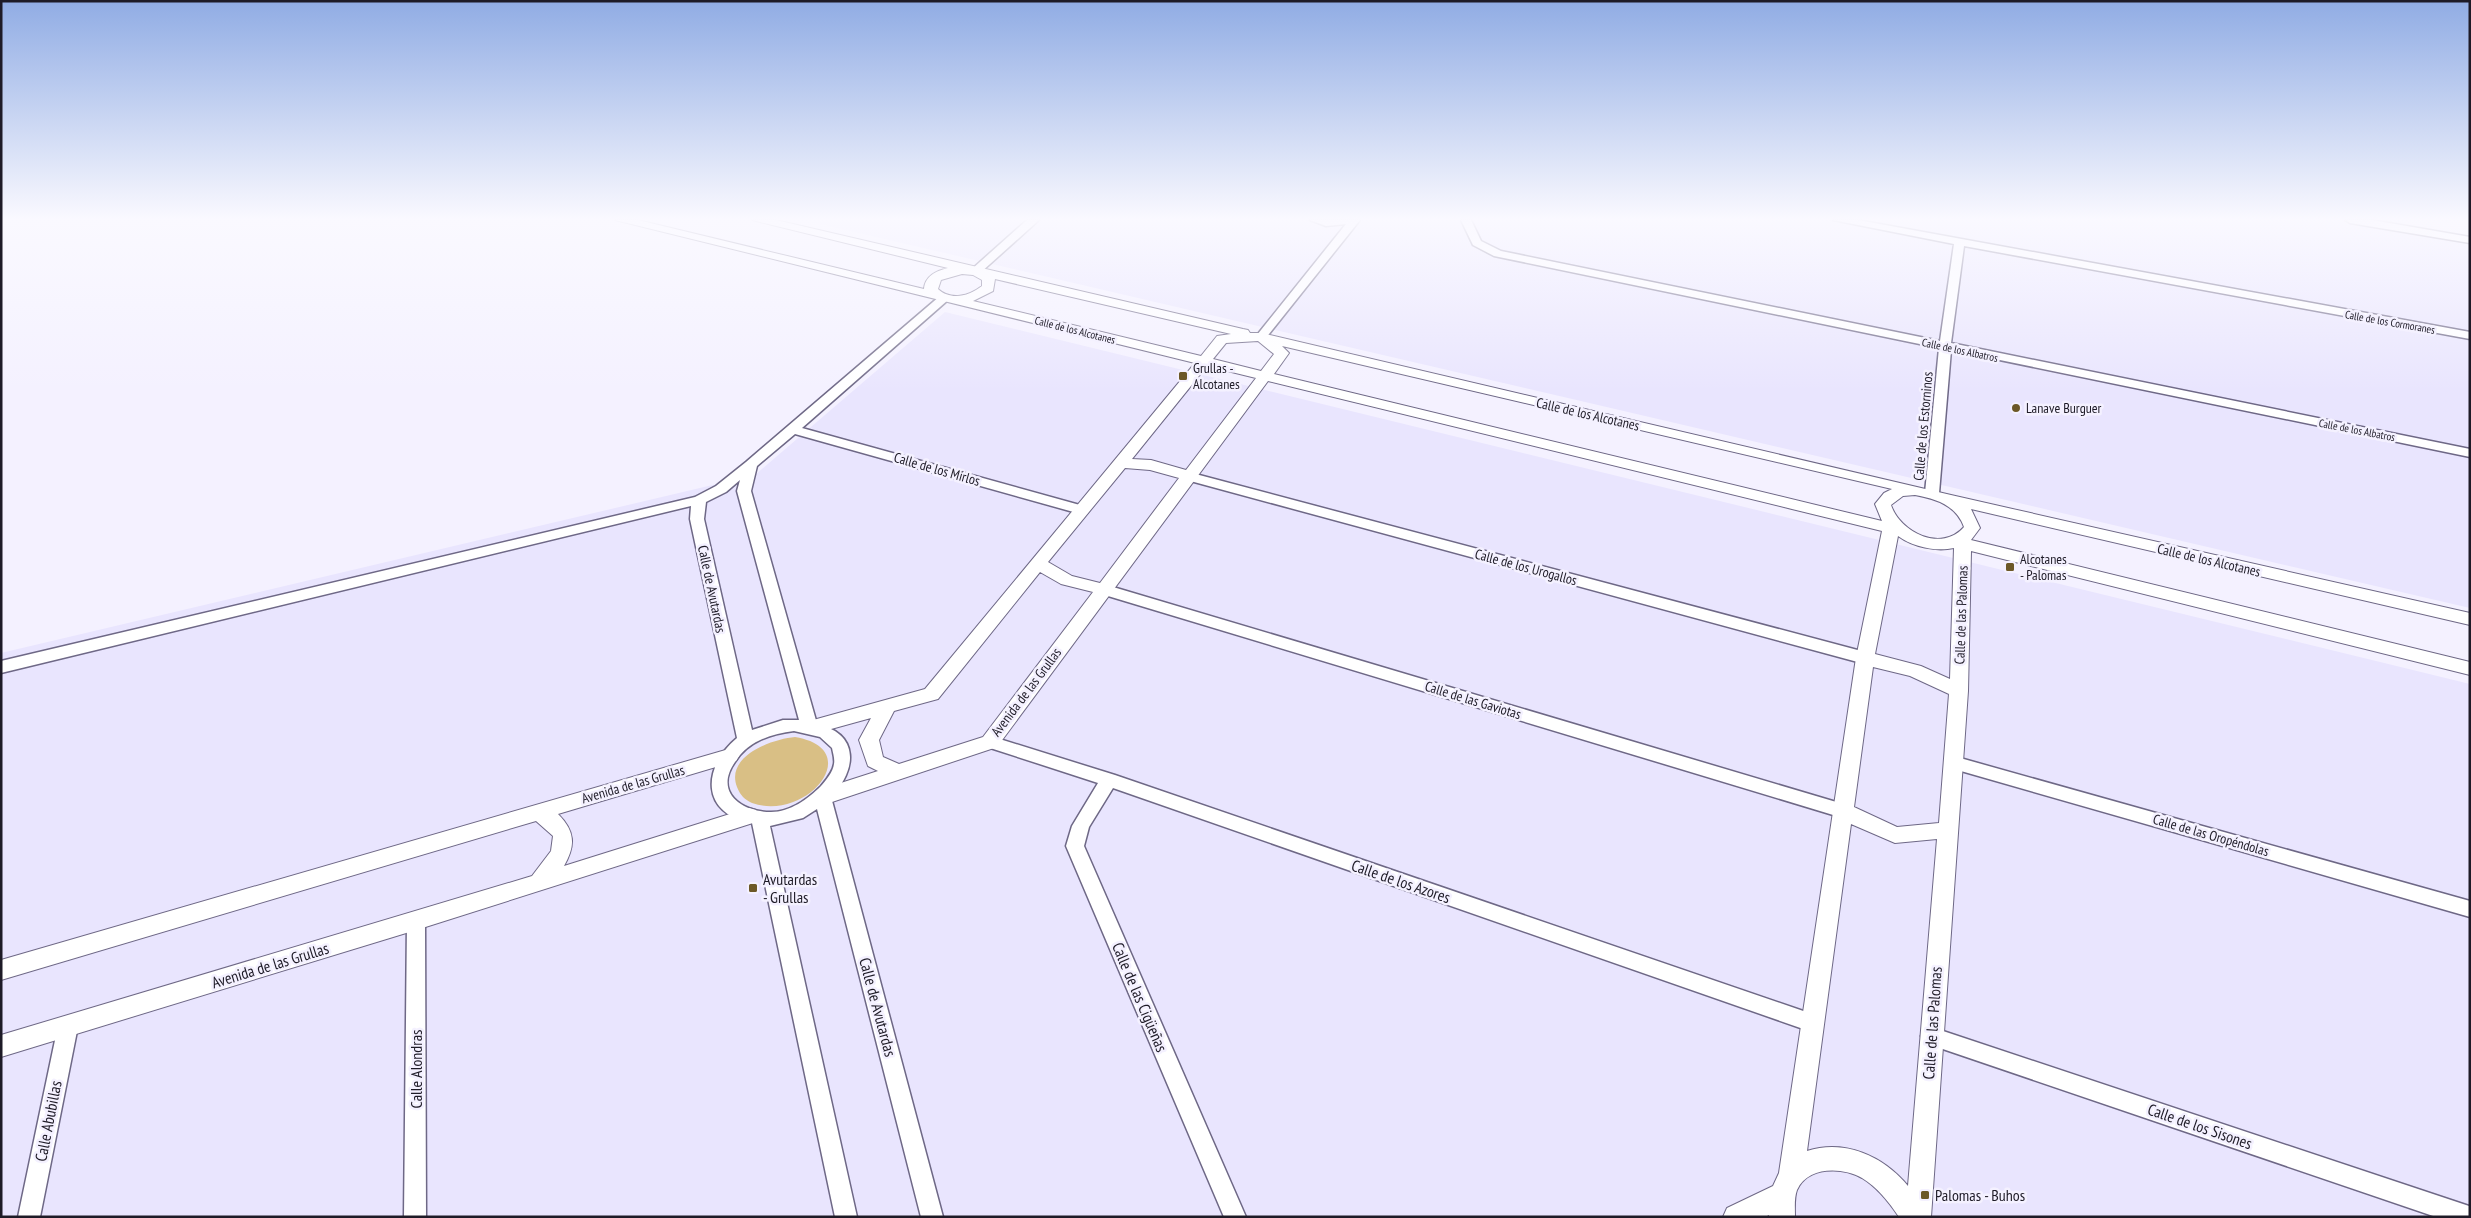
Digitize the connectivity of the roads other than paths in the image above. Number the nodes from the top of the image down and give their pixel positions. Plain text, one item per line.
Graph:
1 (856, 277) edge
2 (939, 277) edge
3 (985, 277) edge
4 (1001, 277) edge
5 (1309, 277) edge
6 (1608, 277) edge
7 (1955, 277) edge
8 (2141, 277) edge
9 (944, 298) junction
10 (2470, 336) edge
11 (1261, 337) junction
12 (1945, 347) junction
13 (1203, 362) junction
14 (1264, 377) junction
15 (792, 429) junction
16 (2470, 453) edge
17 (1120, 463) junction
18 (752, 464) junction
19 (1188, 476) junction
20 (1915, 490) junction
21 (1932, 493) junction
22 (1948, 499) junction
23 (699, 500) junction
24 (1082, 510) junction
25 (1894, 528) junction
26 (1961, 541) junction
27 (1038, 564) junction
28 (1103, 589) junction
29 (2470, 619) edge
30 (1865, 658) junction
31 (1, 667) edge
32 (2470, 669) edge
33 (1959, 691) junction
34 (886, 708) junction
35 (811, 726) junction
36 (746, 740) junction
37 (990, 742) junction
38 (729, 756) junction
39 (1953, 762) junction
40 (898, 773) junction
41 (1109, 780) junction
42 (824, 797) junction
43 (1843, 810) junction
44 (538, 812) junction
45 (755, 817) junction
46 (1947, 830) junction
47 (539, 882) junction
48 (2470, 909) edge
49 (416, 921) junction
50 (1, 970) edge
51 (1812, 1023) junction
52 (68, 1026) junction
53 (1931, 1036) junction
54 (1, 1046) edge
55 (1785, 1195) edge
56 (29, 1217) edge
57 (415, 1217) edge
58 (846, 1217) edge
59 (932, 1217) edge
60 (1235, 1217) edge
61 (1736, 1217) edge
62 (1913, 1217) edge
63 (1918, 1217) edge
64 (2469, 1217) edge

1 - 9 street, Calle de los Alcotanes
2 - 9 street
3 - 9 street
4 - 11 street, Calle de los Alcotanes
5 - 11 street
6 - 12 street, Calle de los Albatros
7 - 12 street, Calle de los Estorninos
8 - 10 street, Calle de los Cormoranes
9 - 13 street, Calle de los Alcotanes
9 - 15 street
11 - 13 street, Calle de los Alcotanes
11 - 14 street, Calle de los Alcotanes
11 - 20 street, Calle de los Alcotanes
12 - 16 street, Calle de los Albatros
12 - 21 street, Calle de los Estorninos
13 - 14 street, Calle de los Alcotanes
13 - 17 street
14 - 19 street, Avenida de las Grullas
14 - 25 street, Calle de los Alcotanes
15 - 18 street
15 - 24 street, Calle de los Mirlos
17 - 19 street
17 - 24 street
18 - 23 street
18 - 35 street
19 - 28 street, Avenida de las Grullas
19 - 30 street, Calle de los Urogallos
20 - 21 street, Calle de los Alcotanes
20 - 25 street
21 - 22 street, Calle de los Alcotanes
22 - 26 street, Calle de las Palomas
22 - 29 street, Calle de los Alcotanes
23 - 31 street
23 - 36 street, Calle de Avutardas
24 - 27 street
25 - 26 street, Calle de los Alcotanes
25 - 30 street
26 - 32 street
26 - 33 street, Calle de las Palomas
27 - 28 street
27 - 34 street
28 - 37 street, Avenida de las Grullas
28 - 43 street, Calle de las Gaviotas
30 - 33 street
30 - 43 street
33 - 39 street, Calle de las Palomas
34 - 35 street
34 - 40 street
35 - 36 street
35 - 42 street
36 - 38 street
37 - 40 street, Avenida de las Grullas
37 - 41 street, Calle de los Azores
38 - 44 street, Avenida de las Grullas
38 - 45 street
39 - 46 street, Calle de las Palomas
39 - 48 street, Calle de las Oropéndolas
40 - 42 street, Avenida de las Grullas
41 - 51 street, Calle de los Azores
41 - 60 street, Calle de las Cigüeñas
42 - 45 street
42 - 59 street, Calle de Avutardas
43 - 46 street
43 - 51 street
44 - 47 street
44 - 50 street, Avenida de las Grullas
45 - 47 street, Avenida de las Grullas
45 - 58 street
46 - 53 street, Calle de las Palomas
47 - 49 street, Avenida de las Grullas
49 - 52 street, Avenida de las Grullas
49 - 57 street, Calle Alondras
51 - 55 street
52 - 54 street, Avenida de las Grullas
52 - 56 street, Calle Abubillas
53 - 63 street, Calle de las Palomas
53 - 64 street, Calle de los Sisones
55 - 61 street
55 - 62 street

